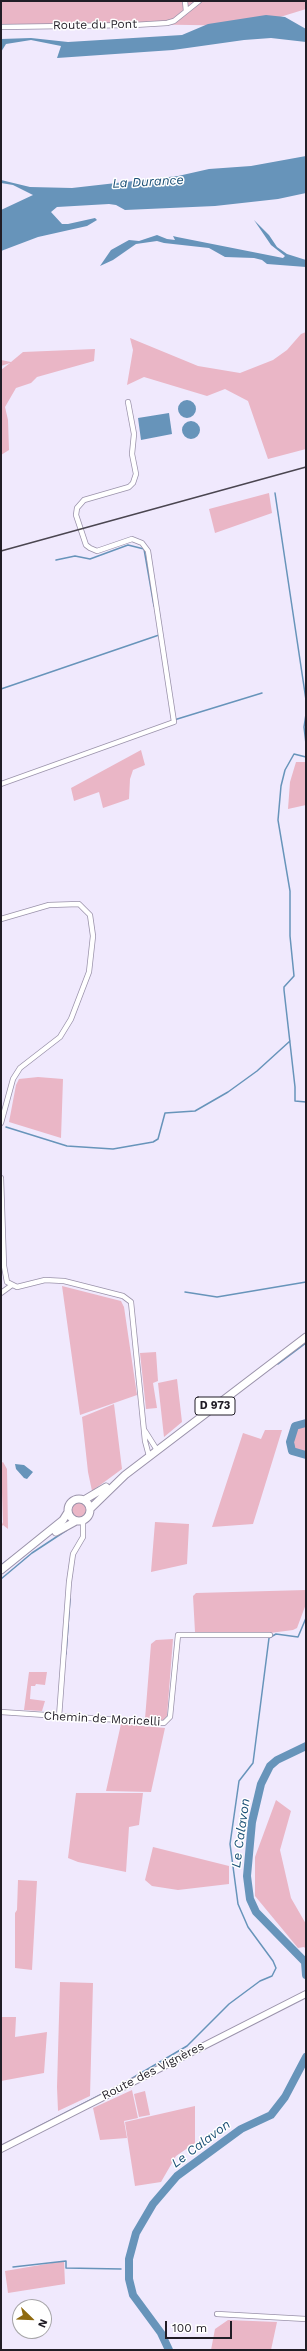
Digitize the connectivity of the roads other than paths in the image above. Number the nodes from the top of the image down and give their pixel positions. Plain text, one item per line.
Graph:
1 (185, 1) edge
2 (199, 1) edge
3 (186, 11) junction
4 (1, 27) edge
5 (128, 402) dead end
6 (1, 784) edge
7 (1, 919) edge
8 (1, 1122) edge
9 (1, 1178) edge
10 (12, 1285) junction
11 (1, 1293) edge
12 (306, 1337) edge
13 (144, 1429) junction
14 (157, 1450) junction
15 (149, 1456) junction
16 (125, 1475) junction
17 (84, 1500) junction
18 (90, 1509) junction
19 (68, 1512) junction
20 (79, 1521) junction
21 (29, 1549) junction
22 (1, 1570) edge
23 (270, 1635) dead end
24 (1, 1712) edge
25 (59, 1716) junction
26 (304, 1995) edge
27 (1, 2149) edge
28 (217, 2314) dead end
29 (306, 2319) edge

1 - 3 street
2 - 3 street, Route du Pont
3 - 4 street, Route du Pont
5 - 6 street
7 - 8 street
9 - 10 street
10 - 11 street
10 - 13 street
12 - 14 main road, D 973
13 - 14 street
13 - 15 street
14 - 15 main road, D 973
15 - 16 main road, D 973
16 - 17 main road, D 973
16 - 18 main road, D 973
17 - 18 main road
17 - 19 main road
18 - 20 main road
19 - 20 main road
19 - 21 main road
20 - 21 main road
20 - 25 street
21 - 22 main road
23 - 25 street, Chemin de Moricelli
24 - 25 street, Chemin de Moricelli
26 - 27 street, Route des Vignères
28 - 29 street

